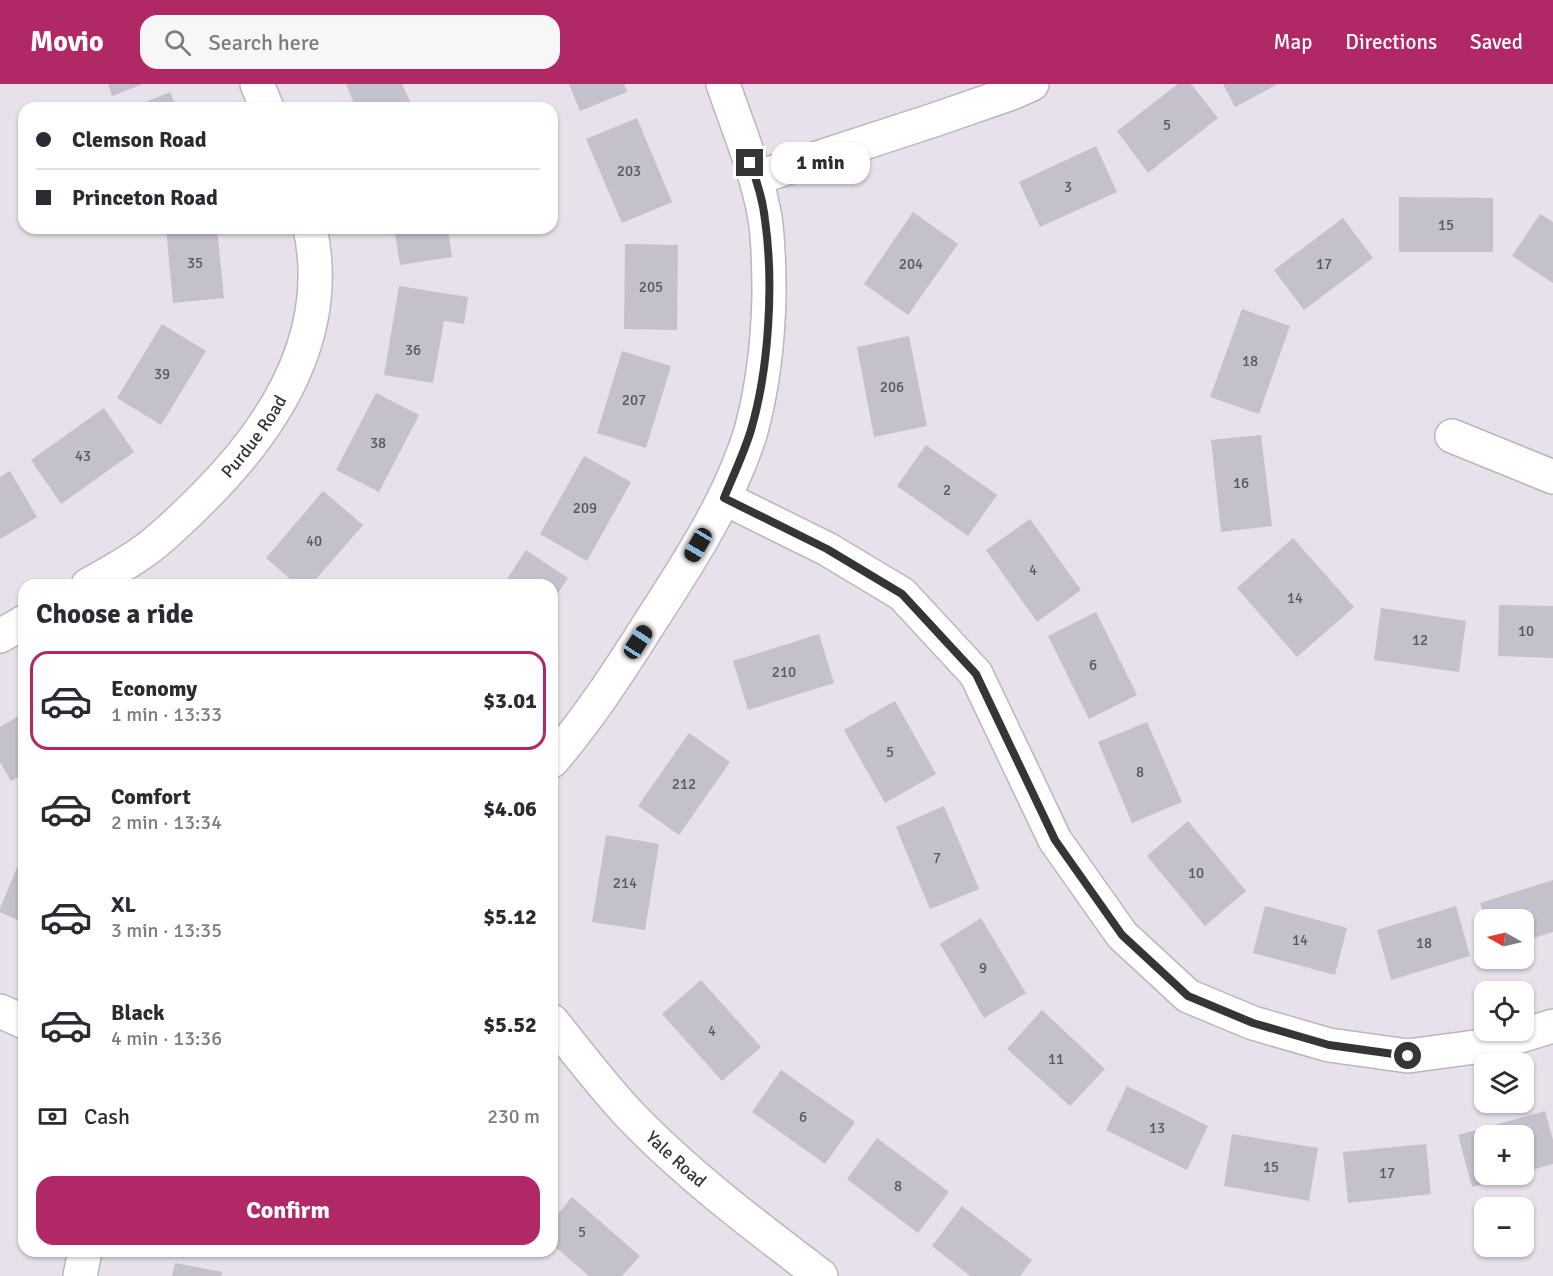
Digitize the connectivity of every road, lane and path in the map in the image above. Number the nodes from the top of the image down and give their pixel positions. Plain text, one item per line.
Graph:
1 (257, 84) edge
2 (723, 84) edge
3 (1032, 84) edge
4 (264, 102) edge
5 (756, 178) junction
6 (311, 234) edge
7 (1452, 436) dead end
8 (1553, 477) edge
9 (724, 498) junction
10 (98, 579) edge
11 (18, 626) edge
12 (0, 636) edge
13 (558, 753) edge
14 (0, 1011) edge
15 (18, 1019) edge
16 (1553, 1026) edge
17 (558, 1029) edge
18 (84, 1257) edge
19 (80, 1276) edge
20 (821, 1276) edge

1 - 4 street
2 - 5 street
3 - 5 street
5 - 9 street
6 - 10 street, Purdue Road
7 - 8 street
9 - 13 street
9 - 16 street
11 - 12 street
14 - 15 street
17 - 20 street, Yale Road
18 - 19 street

